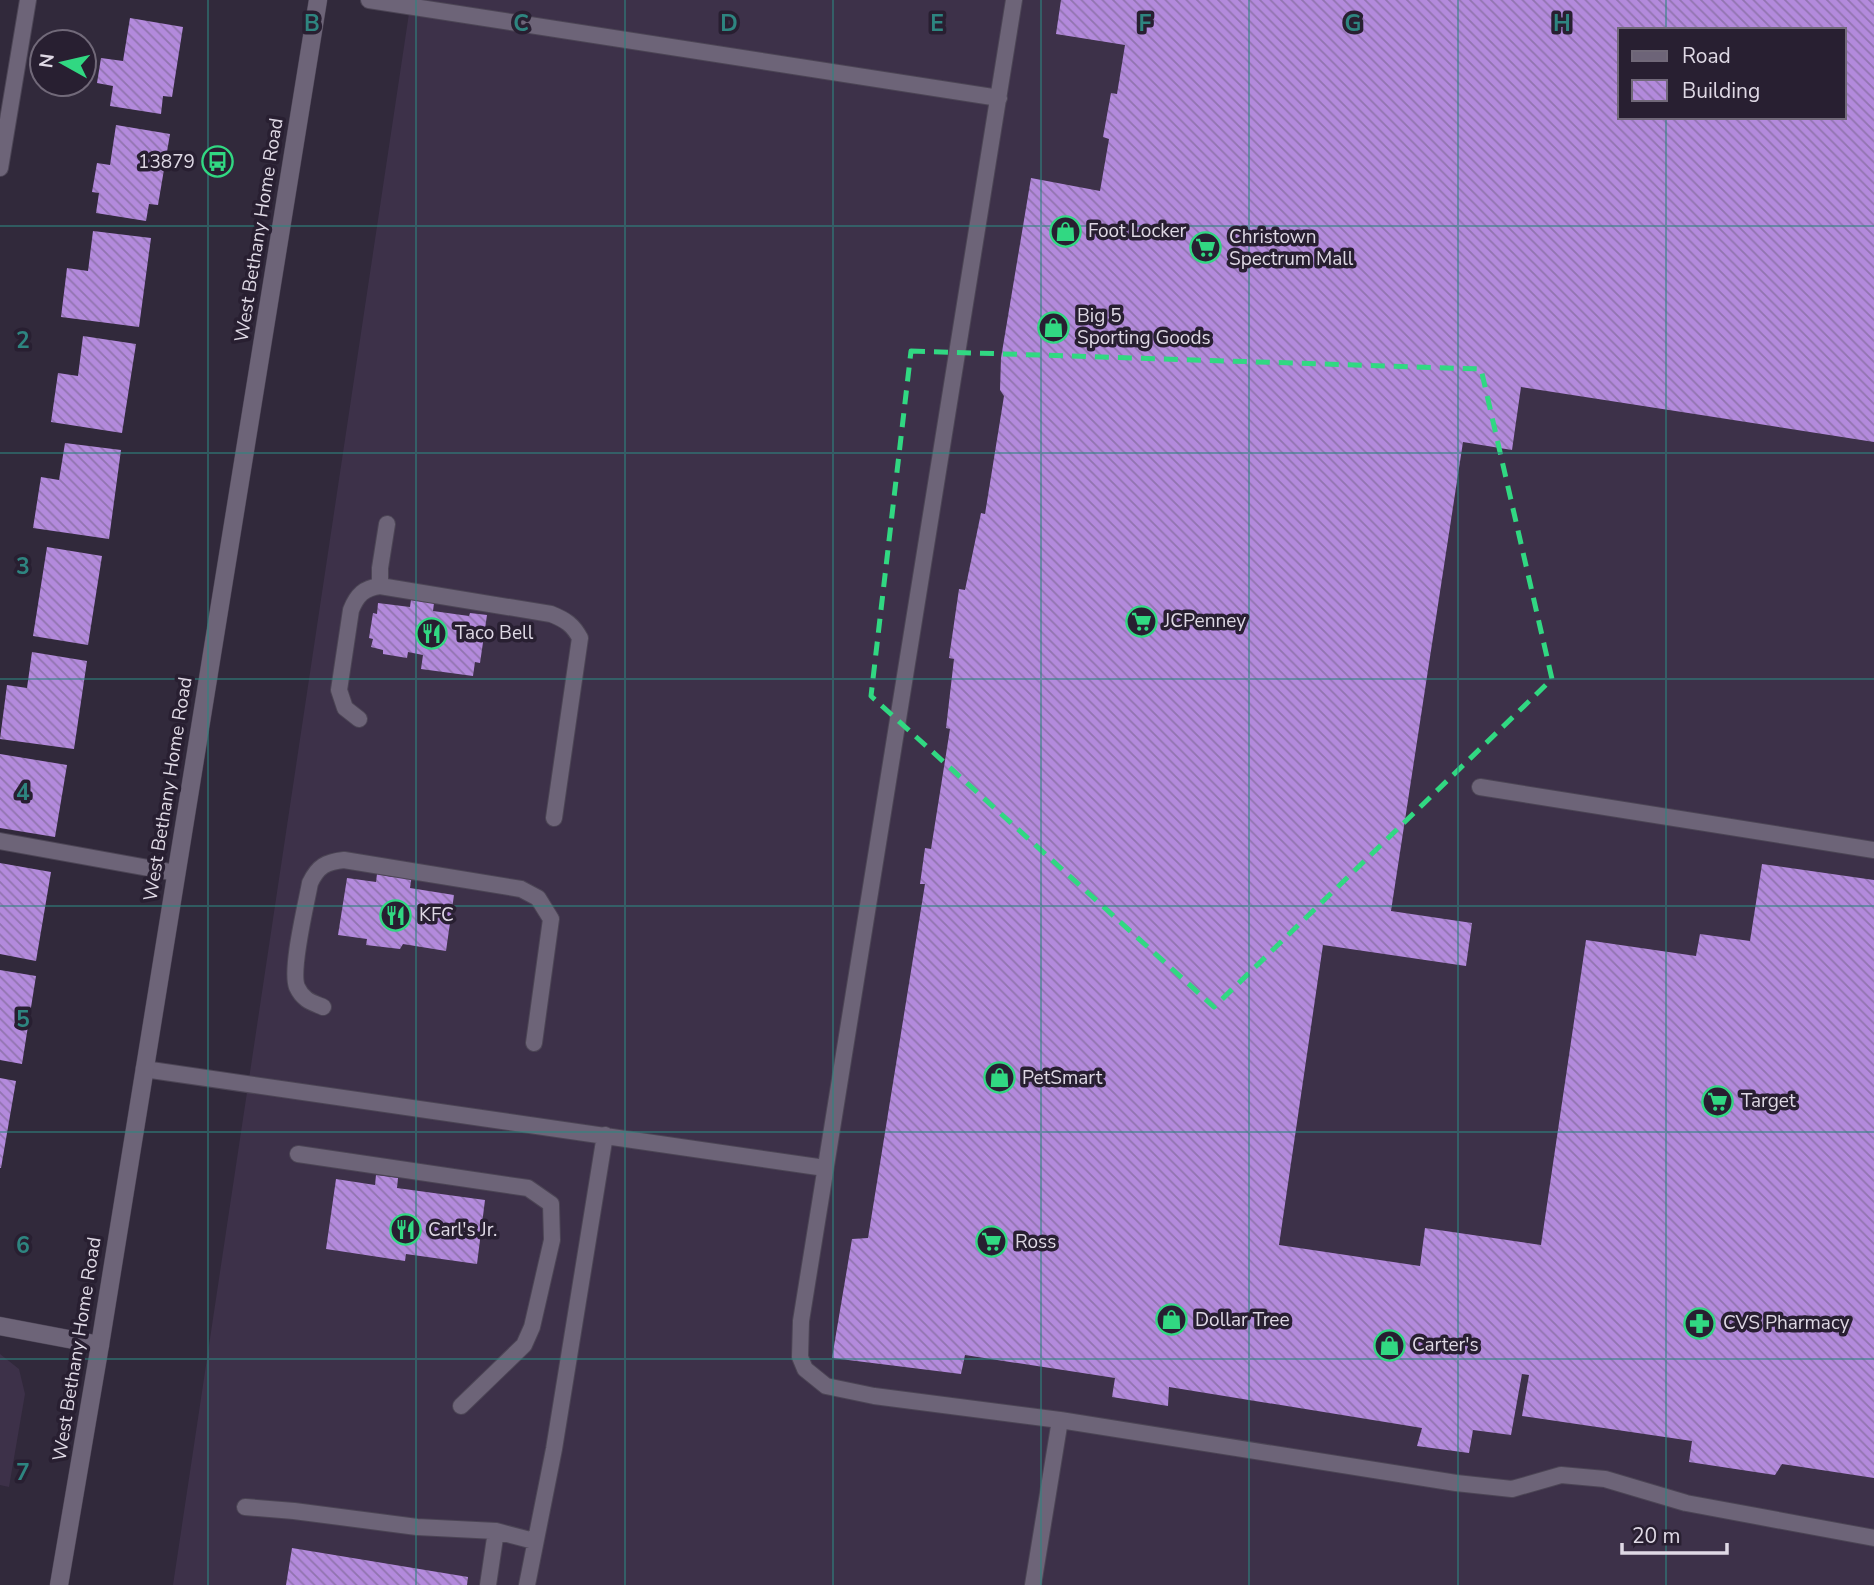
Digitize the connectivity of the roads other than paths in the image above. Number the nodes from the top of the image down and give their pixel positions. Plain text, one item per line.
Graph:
1 (28, 0) edge
2 (318, 0) edge
3 (369, 0) edge
4 (1014, 0) edge
5 (999, 98) junction
6 (0, 168) edge
7 (387, 524) dead end
8 (380, 586) junction
9 (359, 719) dead end
10 (1480, 787) dead end
11 (554, 818) dead end
12 (0, 841) edge
13 (1874, 850) edge
14 (176, 873) junction
15 (323, 1007) dead end
16 (534, 1043) dead end
17 (145, 1069) junction
18 (605, 1135) junction
19 (298, 1154) dead end
20 (825, 1168) junction
21 (0, 1326) edge
22 (100, 1345) junction
23 (461, 1406) dead end
24 (1059, 1420) junction
25 (245, 1507) dead end
26 (496, 1531) junction
27 (1874, 1538) edge
28 (534, 1541) junction
29 (59, 1585) edge
30 (488, 1585) edge
31 (527, 1585) edge
32 (1033, 1585) edge

1 - 6 lane
2 - 14 main road, West Bethany Home Road
3 - 5 lane
4 - 5 lane
5 - 20 lane
7 - 8 lane
8 - 9 lane
8 - 11 lane
10 - 13 lane
12 - 14 lane
14 - 17 main road, West Bethany Home Road
15 - 16 lane
17 - 18 lane
17 - 22 main road, West Bethany Home Road
18 - 20 lane
18 - 28 lane
19 - 23 lane
20 - 24 lane
21 - 22 main road
22 - 29 main road, West Bethany Home Road
24 - 27 lane
24 - 32 lane
25 - 26 lane
26 - 28 lane
26 - 30 lane
28 - 31 lane

